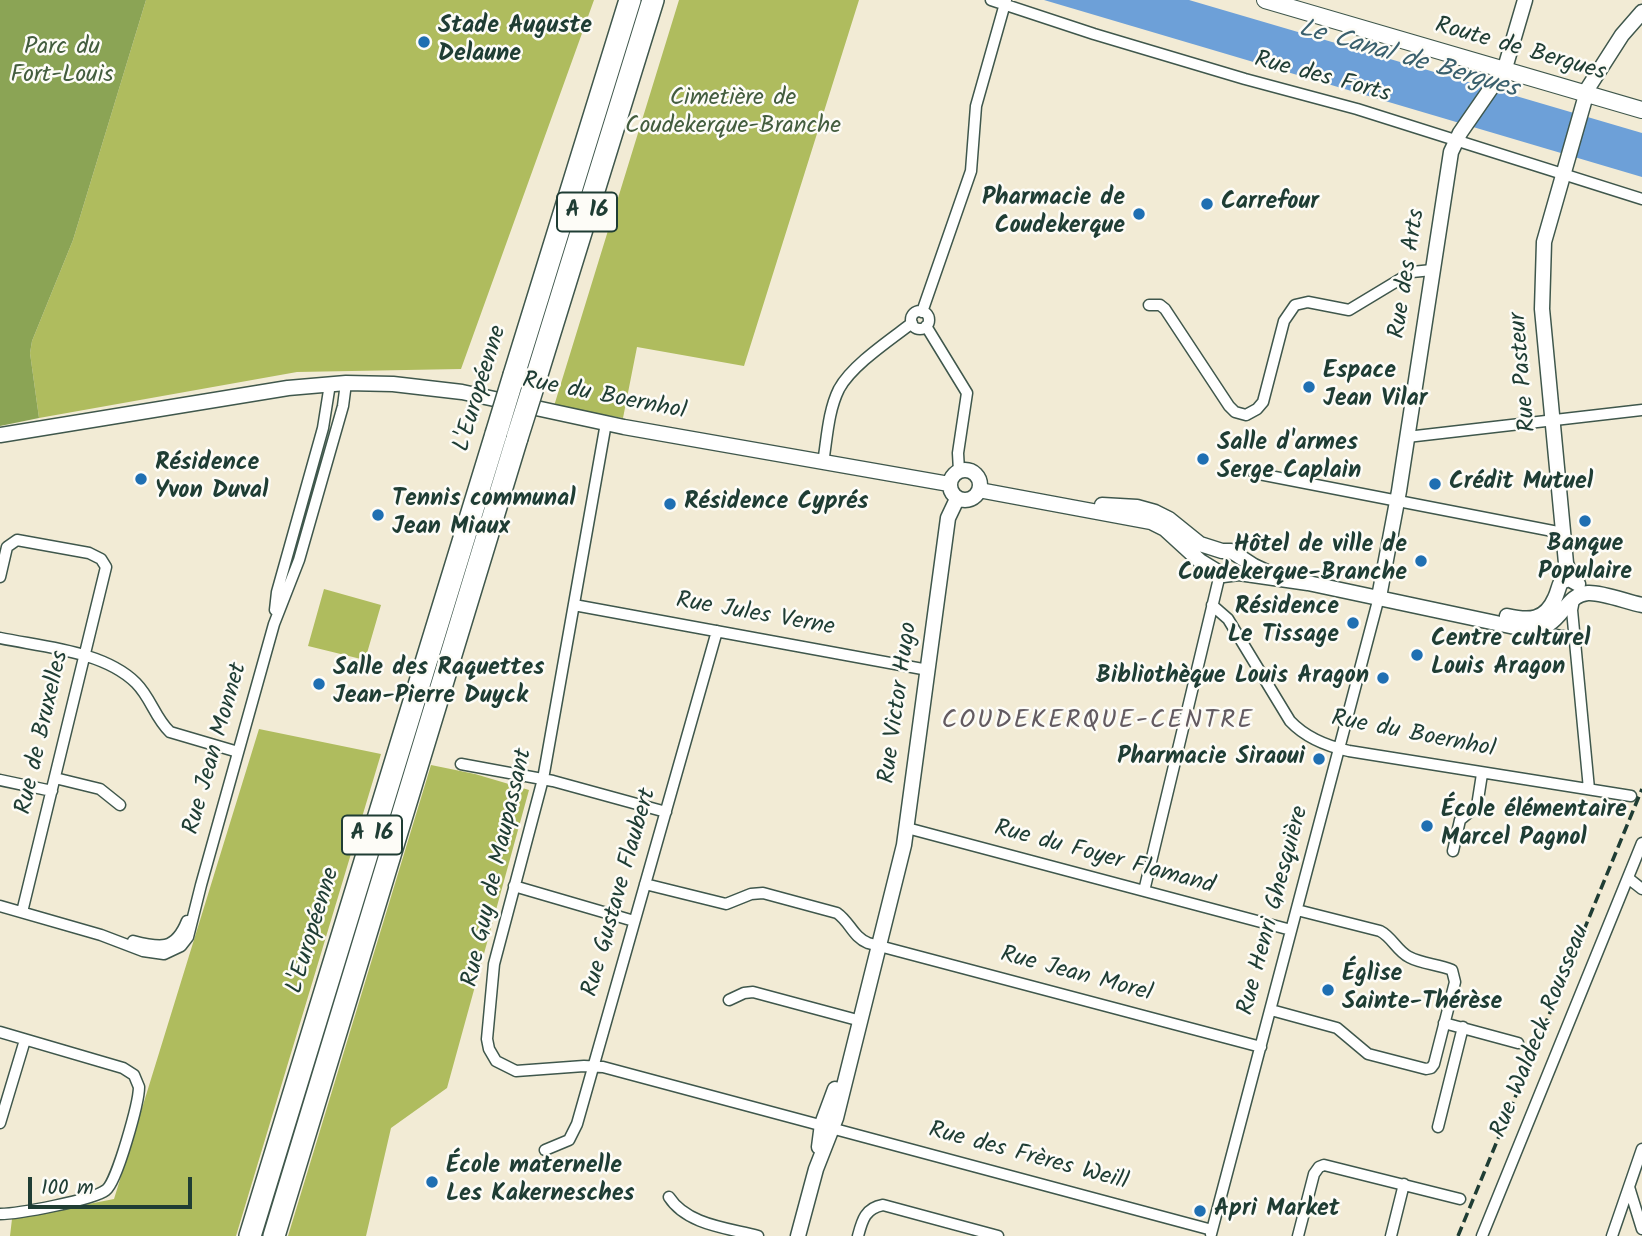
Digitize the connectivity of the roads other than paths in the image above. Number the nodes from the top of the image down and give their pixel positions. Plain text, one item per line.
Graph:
1 (620, 0) edge
2 (630, 0) edge
3 (653, 0) edge
4 (992, 0) edge
5 (1265, 0) edge
6 (1525, 0) edge
7 (1005, 2) edge
8 (1642, 12) edge
9 (1505, 68) junction
10 (1584, 100) junction
11 (1642, 110) edge
12 (1460, 133) junction
13 (586, 137) junction
14 (1564, 167) junction
15 (1642, 198) edge
16 (1432, 270) junction
17 (1149, 305) dead end
18 (922, 312) junction
19 (912, 323) junction
20 (926, 326) junction
21 (346, 383) junction
22 (330, 384) junction
23 (1642, 410) edge
24 (1553, 420) junction
25 (606, 423) junction
26 (0, 435) edge
27 (1407, 437) junction
28 (823, 463) junction
29 (960, 471) junction
30 (1254, 473) dead end
31 (949, 484) junction
32 (979, 490) junction
33 (957, 499) junction
34 (1397, 500) junction
35 (1046, 502) junction
36 (1563, 533) junction
37 (1222, 551) junction
38 (1237, 556) junction
39 (1224, 573) junction
40 (0, 577) edge
41 (1573, 580) junction
42 (1308, 583) junction
43 (1558, 592) junction
44 (1379, 597) junction
45 (1642, 597) edge
46 (1574, 599) junction
47 (574, 605) junction
48 (1212, 605) junction
49 (1642, 605) edge
50 (274, 624) junction
51 (1524, 629) junction
52 (717, 631) junction
53 (0, 638) edge
54 (1575, 638) junction
55 (83, 656) junction
56 (928, 670) junction
57 (1339, 749) junction
58 (238, 752) junction
59 (461, 764) dead end
60 (1482, 774) junction
61 (55, 778) junction
62 (543, 779) junction
63 (0, 780) edge
64 (1589, 789) junction
65 (52, 791) junction
66 (1631, 796) dead end
67 (120, 805) dead end
68 (666, 812) junction
69 (907, 828) junction
70 (1642, 843) edge
71 (1453, 851) dead end
72 (1628, 878) junction
73 (645, 884) junction
74 (514, 886) junction
75 (1642, 889) edge
76 (1143, 891) junction
77 (0, 906) edge
78 (1297, 910) junction
79 (22, 912) junction
80 (634, 921) junction
81 (1292, 930) junction
82 (878, 946) junction
83 (729, 1000) dead end
84 (1271, 1010) junction
85 (857, 1020) junction
86 (1444, 1023) junction
87 (1463, 1027) junction
88 (0, 1032) edge
89 (25, 1040) junction
90 (1518, 1043) dead end
91 (1261, 1047) junction
92 (593, 1066) junction
93 (0, 1123) edge
94 (827, 1126) junction
95 (1438, 1127) dead end
96 (1642, 1149) edge
97 (545, 1150) dead end
98 (1404, 1184) junction
99 (1629, 1187) junction
100 (669, 1197) dead end
101 (1460, 1199) dead end
102 (0, 1214) edge
103 (1642, 1229) edge
104 (1212, 1233) edge
105 (250, 1236) edge
106 (274, 1236) edge
107 (758, 1236) edge
108 (798, 1236) edge
109 (858, 1236) edge
110 (998, 1236) edge
111 (1298, 1236) edge
112 (1391, 1236) edge
113 (1482, 1236) edge
114 (1612, 1236) edge

1 - 13 highway
2 - 13 highway, L'Européenne / A 16
3 - 106 highway, L'Européenne / A 16, bridge
4 - 7 street, Rue des Forts
5 - 9 main road, Route de Bergues
6 - 9 street
7 - 12 street, Rue des Forts
7 - 18 street
8 - 10 street, Rue Pasteur
9 - 10 main road, Route de Bergues
9 - 12 street
10 - 11 main road, Route de Bergues
10 - 14 street, Rue Pasteur
12 - 14 street, Rue des Forts
12 - 16 street, Rue des Arts
13 - 105 highway, L'Européenne / A 16, bridge
14 - 15 street, Rue des Forts
14 - 24 street, Rue Pasteur
16 - 17 street
16 - 27 street, Rue des Arts
18 - 19 street
18 - 20 street
19 - 20 street
19 - 28 street
20 - 29 street
21 - 22 street, Rue du Boernhol
21 - 25 street, Rue du Boernhol
21 - 50 street, Rue Jean Monnet
22 - 26 street, Rue du Boernhol
22 - 50 street, Rue Jean Monnet
23 - 24 street
24 - 27 street
24 - 36 street, Rue Pasteur
25 - 28 street, Rue du Boernhol
25 - 47 street, Rue Guy de Maupassant
27 - 34 street, Rue des Arts
28 - 31 street, Rue du Boernhol
29 - 31 street
29 - 32 street
30 - 34 street
31 - 33 street
32 - 33 street
32 - 35 street
33 - 56 street, Rue Victor Hugo
34 - 36 street
34 - 44 street, Rue des Arts
35 - 37 street
35 - 39 street
36 - 41 street, Rue Pasteur
37 - 38 street
37 - 39 street
38 - 39 street
38 - 42 street
39 - 42 street
39 - 48 street
40 - 55 street, Rue de Bruxelles
41 - 43 street
41 - 45 street
41 - 46 street
42 - 44 street
43 - 44 street
43 - 46 street
44 - 51 street
44 - 57 street, Rue Henri Ghesquière
46 - 49 street
46 - 51 street
46 - 54 street
47 - 52 street, Rue Jules Verne
47 - 62 street, Rue Guy de Maupassant
48 - 57 street, Rue du Boernhol
48 - 76 street
50 - 58 street, Rue Jean Monnet
51 - 54 street
52 - 56 street, Rue Jules Verne
52 - 68 street, Rue Gustave Flaubert
53 - 55 street
54 - 64 street
55 - 58 street
55 - 61 street, Rue de Bruxelles
56 - 69 street, Rue Victor Hugo
57 - 60 street, Rue du Boernhol
57 - 78 street, Rue Henri Ghesquière
58 - 79 street, Rue Jean Monnet
59 - 62 street
60 - 64 street, Rue du Boernhol
60 - 71 street
61 - 65 street, Rue de Bruxelles
61 - 67 street
62 - 68 street
62 - 74 street, Rue Guy de Maupassant
63 - 65 street
64 - 66 street, Rue du Boernhol
65 - 79 street, Rue de Bruxelles
68 - 73 street, Rue Gustave Flaubert
69 - 76 street, Rue du Foyer Flamand
69 - 82 street, Rue Victor Hugo
70 - 72 street, Rue Waldeck Rousseau
72 - 75 street
72 - 113 street, Rue Waldeck Rousseau
73 - 80 street, Rue Gustave Flaubert
73 - 82 street
74 - 80 street
74 - 92 street, Rue Guy de Maupassant
76 - 81 street, Rue du Foyer Flamand
77 - 79 street
78 - 81 street, Rue Henri Ghesquière
78 - 86 street
80 - 92 street, Rue Gustave Flaubert
81 - 84 street, Rue Henri Ghesquière
82 - 85 street, Rue Victor Hugo
82 - 91 street, Rue Jean Morel
83 - 85 street
84 - 86 street
84 - 91 street, Rue Henri Ghesquière
85 - 94 street, Rue Victor Hugo
86 - 87 street
87 - 90 street
87 - 95 street
88 - 89 street
89 - 93 street
89 - 102 street
91 - 104 street, Rue Henri Ghesquière
92 - 94 street, Rue Guy de Maupassant
92 - 97 street, Rue Gustave Flaubert
94 - 104 street, Rue des Frères Weill
94 - 108 street, Rue Victor Hugo
96 - 99 street
98 - 101 street
98 - 111 street
98 - 112 street
99 - 103 street
99 - 114 street
100 - 107 street
109 - 110 street

